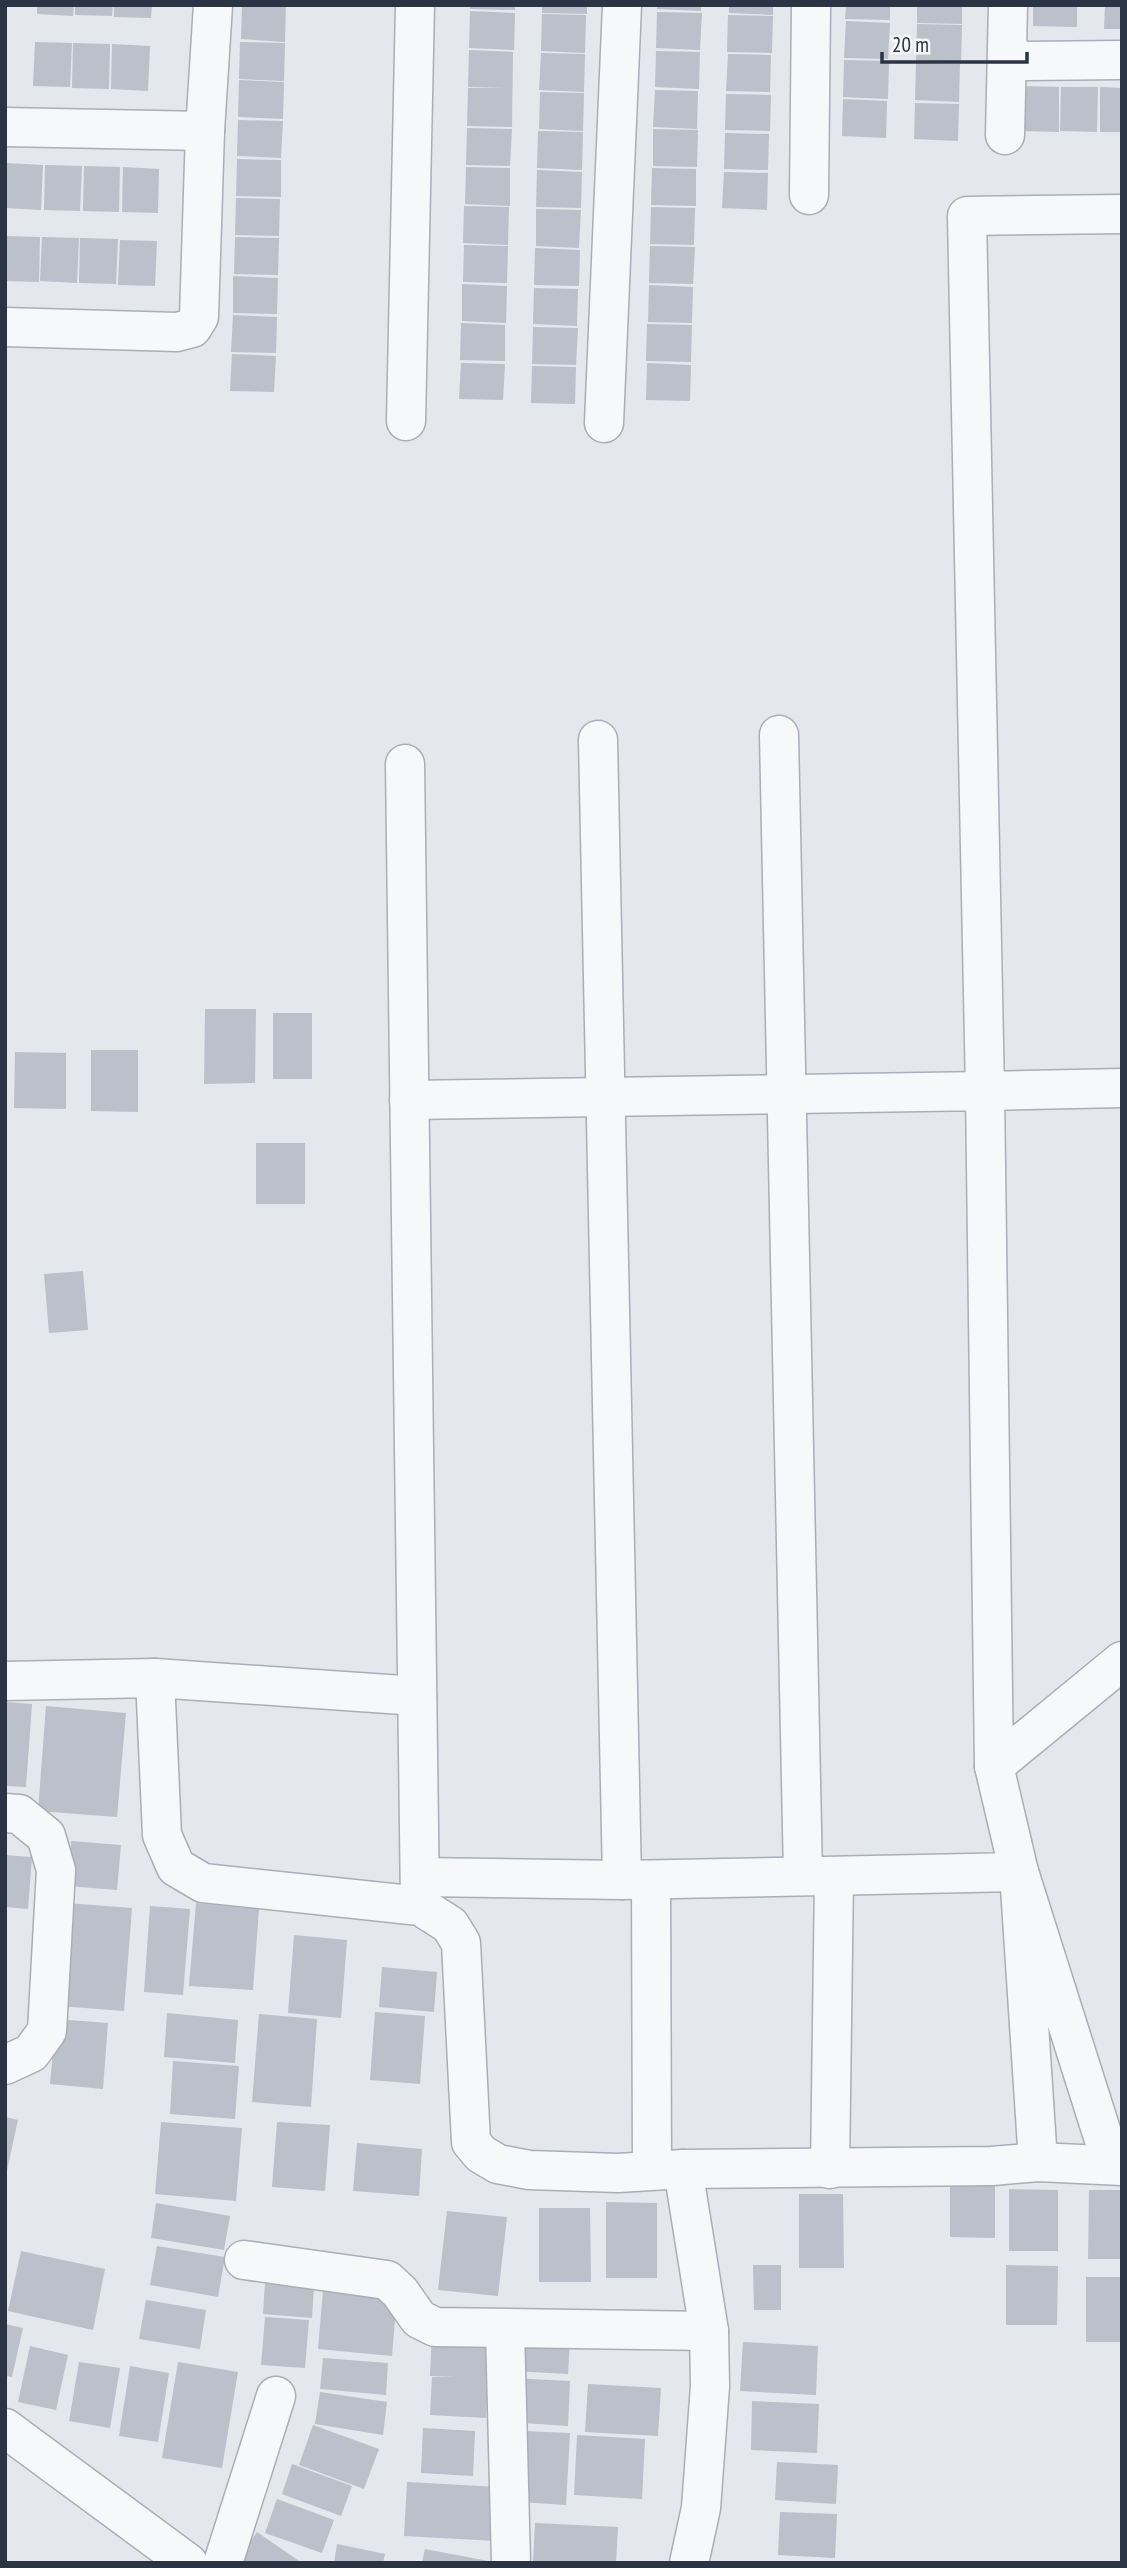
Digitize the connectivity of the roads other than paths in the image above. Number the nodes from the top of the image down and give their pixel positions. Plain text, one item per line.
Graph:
1 (213, 5) edge
2 (415, 5) edge
3 (622, 5) edge
4 (811, 5) edge
5 (1008, 5) edge
6 (1008, 47) junction
7 (1122, 60) edge
8 (5, 127) edge
9 (205, 131) junction
10 (1005, 135) dead end
11 (808, 195) dead end
12 (1122, 214) edge
13 (5, 327) edge
14 (407, 421) dead end
15 (604, 423) dead end
16 (779, 735) dead end
17 (598, 740) dead end
18 (405, 764) dead end
19 (1122, 1088) edge
20 (985, 1091) junction
21 (786, 1093) junction
22 (605, 1096) junction
23 (409, 1100) junction
24 (1122, 1661) edge
25 (155, 1678) junction
26 (5, 1681) edge
27 (417, 1696) junction
28 (993, 1766) junction
29 (5, 1813) edge
30 (1020, 1872) junction
31 (818, 1877) junction
32 (637, 1880) junction
33 (420, 1892) junction
34 (5, 2065) edge
35 (1038, 2162) junction
36 (1117, 2165) edge
37 (830, 2169) junction
38 (667, 2170) junction
39 (244, 2260) dead end
40 (505, 2329) junction
41 (709, 2330) junction
42 (276, 2396) dead end
43 (5, 2428) edge
44 (188, 2563) edge
45 (223, 2563) edge
46 (511, 2563) edge
47 (689, 2563) edge

1 - 9 street
2 - 14 street
3 - 15 street
4 - 11 street
5 - 6 street
6 - 7 street
6 - 10 street
8 - 9 street
9 - 13 street
12 - 20 street
16 - 21 street
17 - 22 street
18 - 23 street
19 - 20 street
20 - 21 street
20 - 28 street
21 - 22 street
21 - 31 street
22 - 23 street
22 - 32 street
23 - 27 street
24 - 28 street
25 - 26 street
25 - 27 street
25 - 33 street
27 - 33 street
28 - 30 street
29 - 34 street
30 - 31 street
30 - 35 street
30 - 36 street
31 - 32 street
31 - 37 street
32 - 33 street
32 - 38 street
33 - 38 street
35 - 36 street
35 - 37 street
37 - 38 street
38 - 41 street
39 - 40 street
40 - 41 street
40 - 46 street
41 - 47 street
42 - 45 street
43 - 44 street

